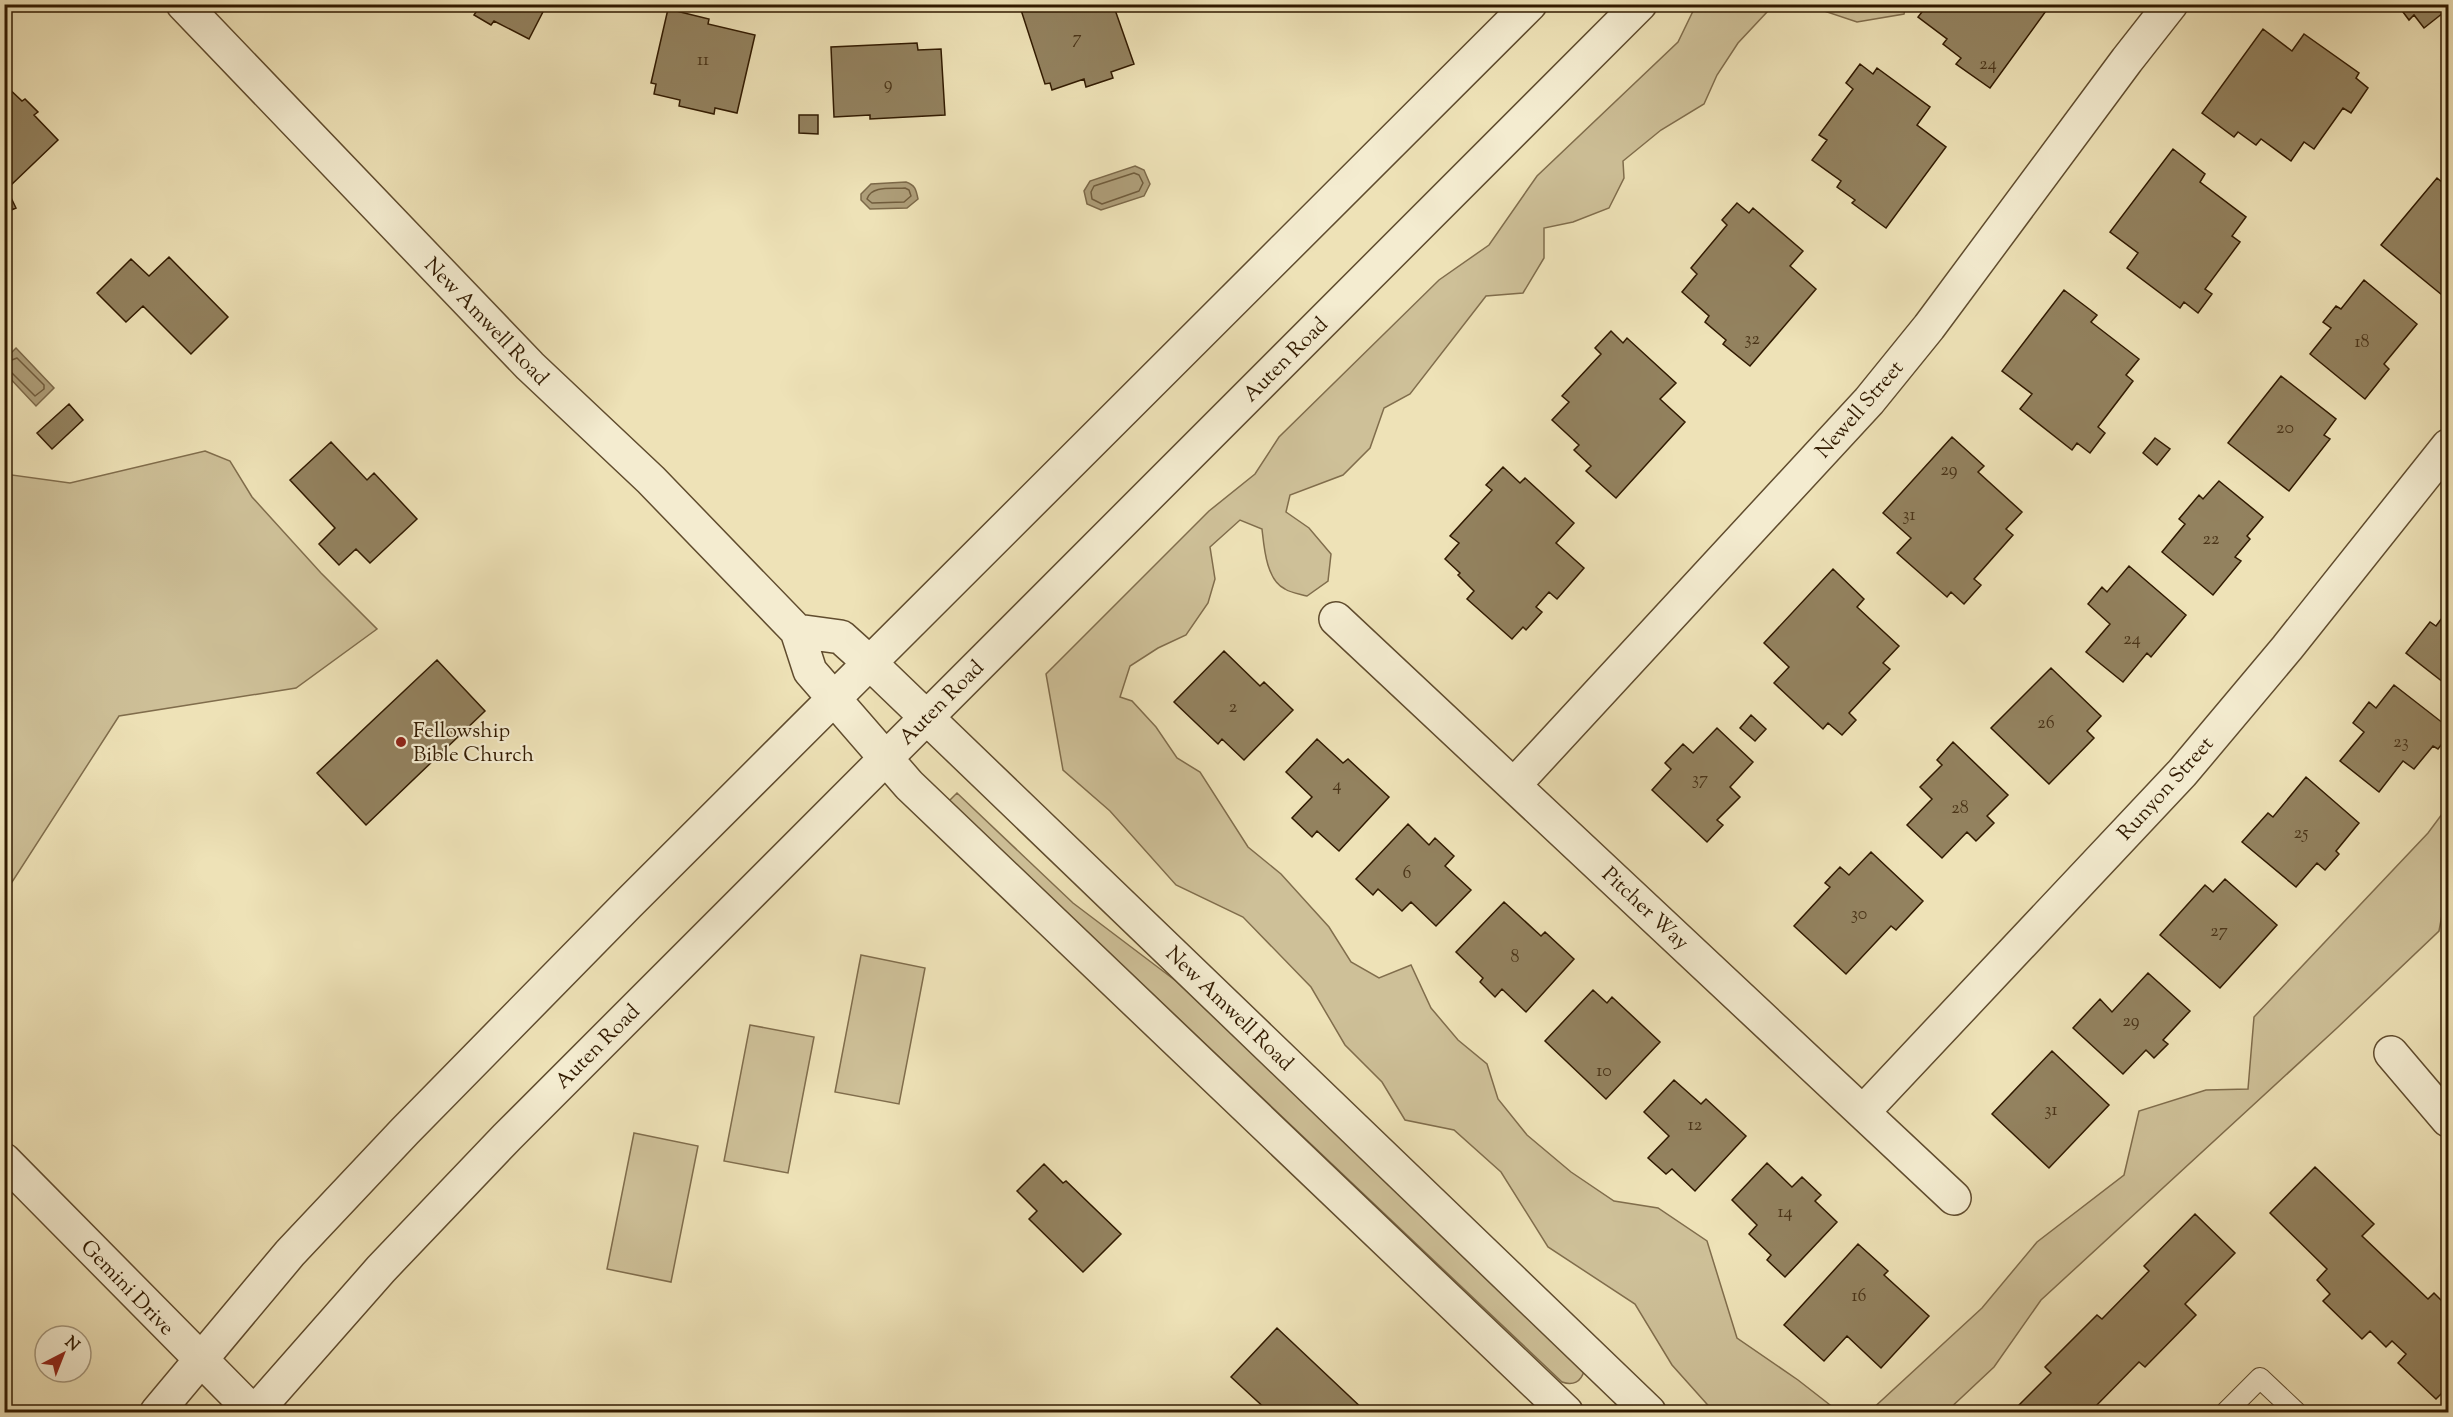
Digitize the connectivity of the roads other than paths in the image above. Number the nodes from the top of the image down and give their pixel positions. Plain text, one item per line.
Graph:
1 (183, 4) edge
2 (1530, 4) edge
3 (1640, 4) edge
4 (2171, 4) edge
5 (2448, 446) edge
6 (1336, 619) dead end
7 (797, 632) junction
8 (871, 663) junction
9 (835, 700) junction
10 (927, 716) junction
11 (884, 759) junction
12 (1514, 785) junction
13 (2391, 1053) dead end
14 (1863, 1112) junction
15 (2448, 1120) edge
16 (4, 1160) edge
17 (1954, 1198) dead end
18 (200, 1360) junction
19 (158, 1413) edge
20 (254, 1413) edge
21 (1566, 1413) edge
22 (1649, 1413) edge
23 (2226, 1413) edge
24 (2296, 1413) edge

1 - 7 street, New Amwell Road
2 - 8 street
3 - 10 street, Auten Road
4 - 12 street, Newell Street
5 - 14 street, Runyon Street
6 - 12 street, Pitcher Way
7 - 8 street, New Amwell Road
7 - 9 street, New Amwell Road
8 - 9 street
8 - 10 street, New Amwell Road
9 - 11 street, New Amwell Road
9 - 18 street
10 - 11 street, Auten Road
10 - 22 street, New Amwell Road
11 - 20 street, Auten Road
11 - 21 street, New Amwell Road
12 - 14 street, Pitcher Way
13 - 15 street
14 - 17 street, Pitcher Way
16 - 18 street, Gemini Drive
18 - 19 street
18 - 20 street, Gemini Drive
23 - 24 lane

